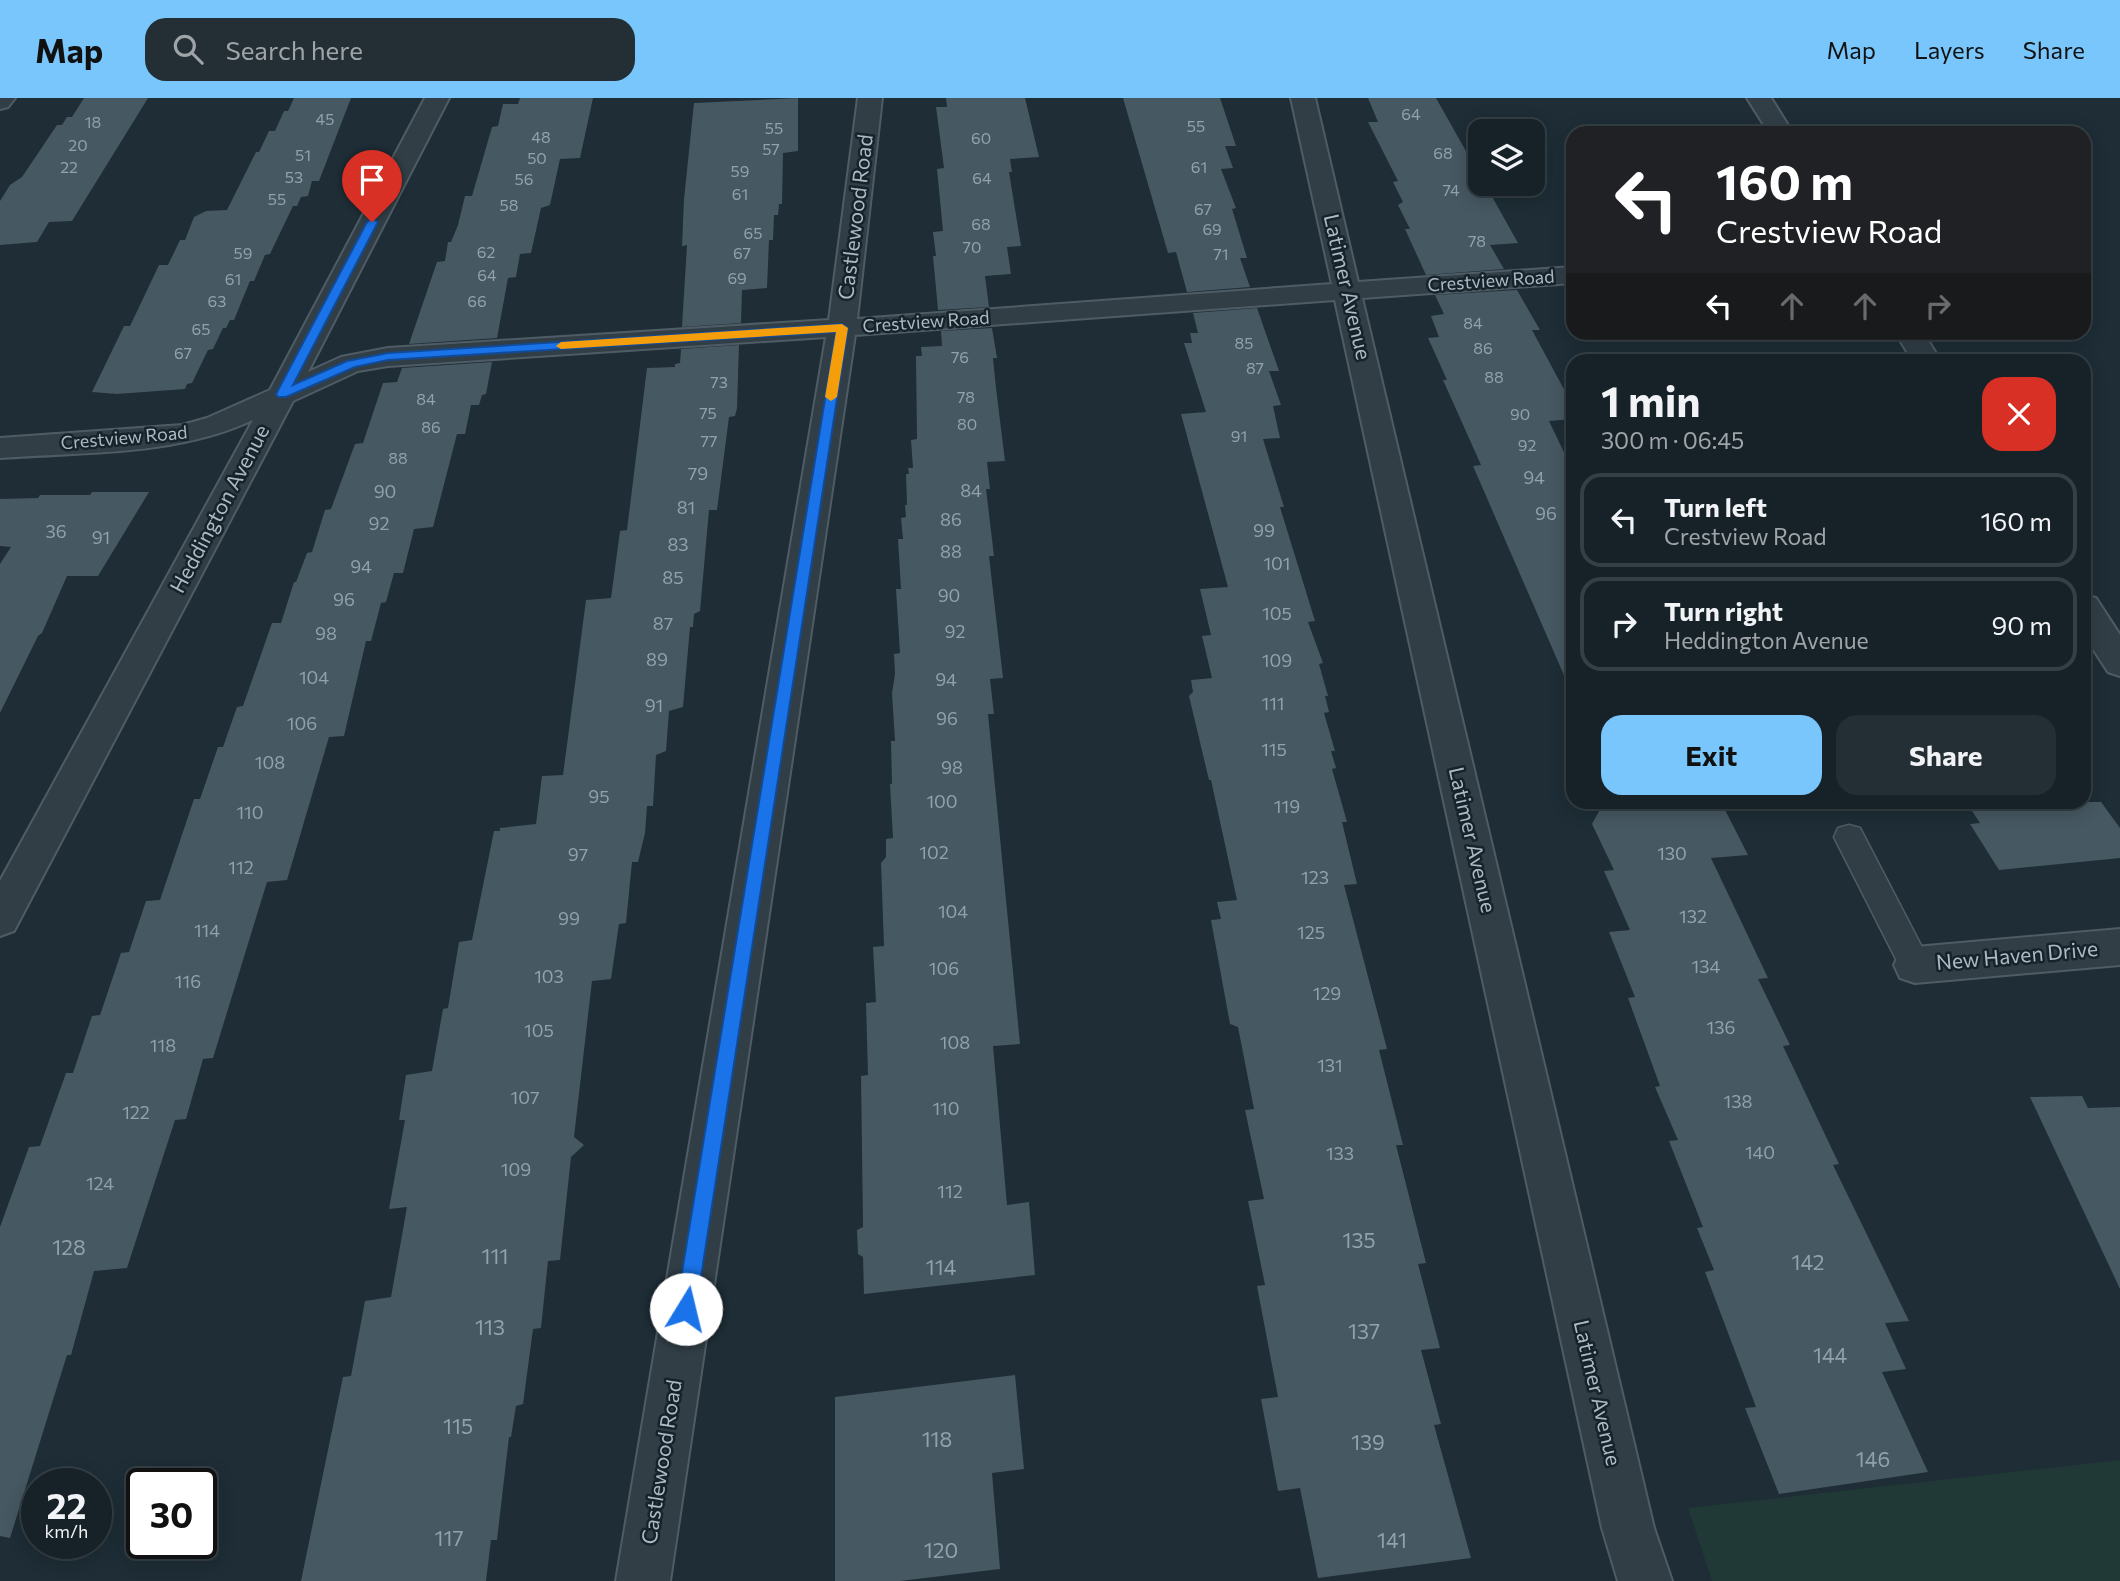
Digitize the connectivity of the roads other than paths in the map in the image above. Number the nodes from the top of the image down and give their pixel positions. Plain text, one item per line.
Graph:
1 (437, 98) edge
2 (870, 98) edge
3 (1303, 98) edge
4 (1759, 98) edge
5 (1777, 126) edge
6 (1566, 275) edge
7 (1348, 291) junction
8 (842, 328) junction
9 (282, 394) junction
10 (0, 448) edge
11 (2091, 618) edge
12 (2120, 663) edge
13 (1849, 836) dead end
14 (0, 919) edge
15 (2120, 947) edge
16 (1915, 965) joint
17 (643, 1581) edge
18 (1645, 1581) edge

1 - 9 street, Heddington Avenue
2 - 8 street, Castlewood Road
3 - 7 street, Latimer Avenue
4 - 5 street
6 - 7 street, Crestview Road
7 - 8 street, Crestview Road
7 - 18 street, Latimer Avenue
8 - 9 street, Crestview Road
8 - 17 street, Castlewood Road
9 - 10 street, Crestview Road
9 - 14 street, Heddington Avenue
11 - 12 street
13 - 16 lane
15 - 16 street, New Haven Drive

